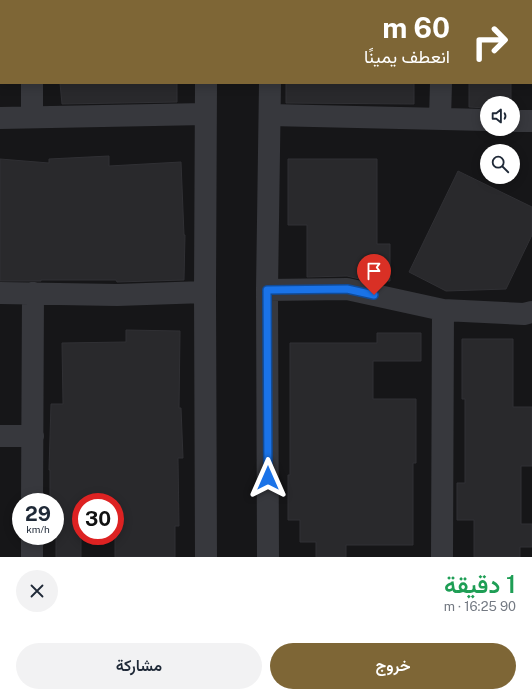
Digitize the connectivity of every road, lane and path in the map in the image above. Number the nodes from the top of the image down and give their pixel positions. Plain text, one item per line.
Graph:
1 (32, 84) edge
2 (206, 84) edge
3 (270, 84) edge
4 (441, 84) edge
5 (205, 114) junction
6 (270, 115) junction
7 (0, 118) edge
8 (32, 118) junction
9 (440, 119) junction
10 (480, 120) edge
11 (520, 121) edge
12 (532, 121) edge
13 (267, 290) junction
14 (205, 292) junction
15 (0, 293) edge
16 (33, 294) junction
17 (444, 310) junction
18 (532, 312) edge
19 (0, 436) edge
20 (33, 436) junction
21 (32, 493) edge
22 (32, 545) edge
23 (32, 557) edge
24 (206, 557) edge
25 (268, 557) edge
26 (442, 557) edge

1 - 8 street
2 - 5 street
3 - 6 street
4 - 9 street
5 - 8 street
5 - 14 street
6 - 9 street
6 - 13 street
7 - 8 street
9 - 10 street
11 - 12 street
13 - 17 street
13 - 25 street
14 - 16 street
14 - 24 street
15 - 16 street
16 - 20 street
17 - 18 street
17 - 26 street
19 - 20 street
20 - 21 street
22 - 23 street

